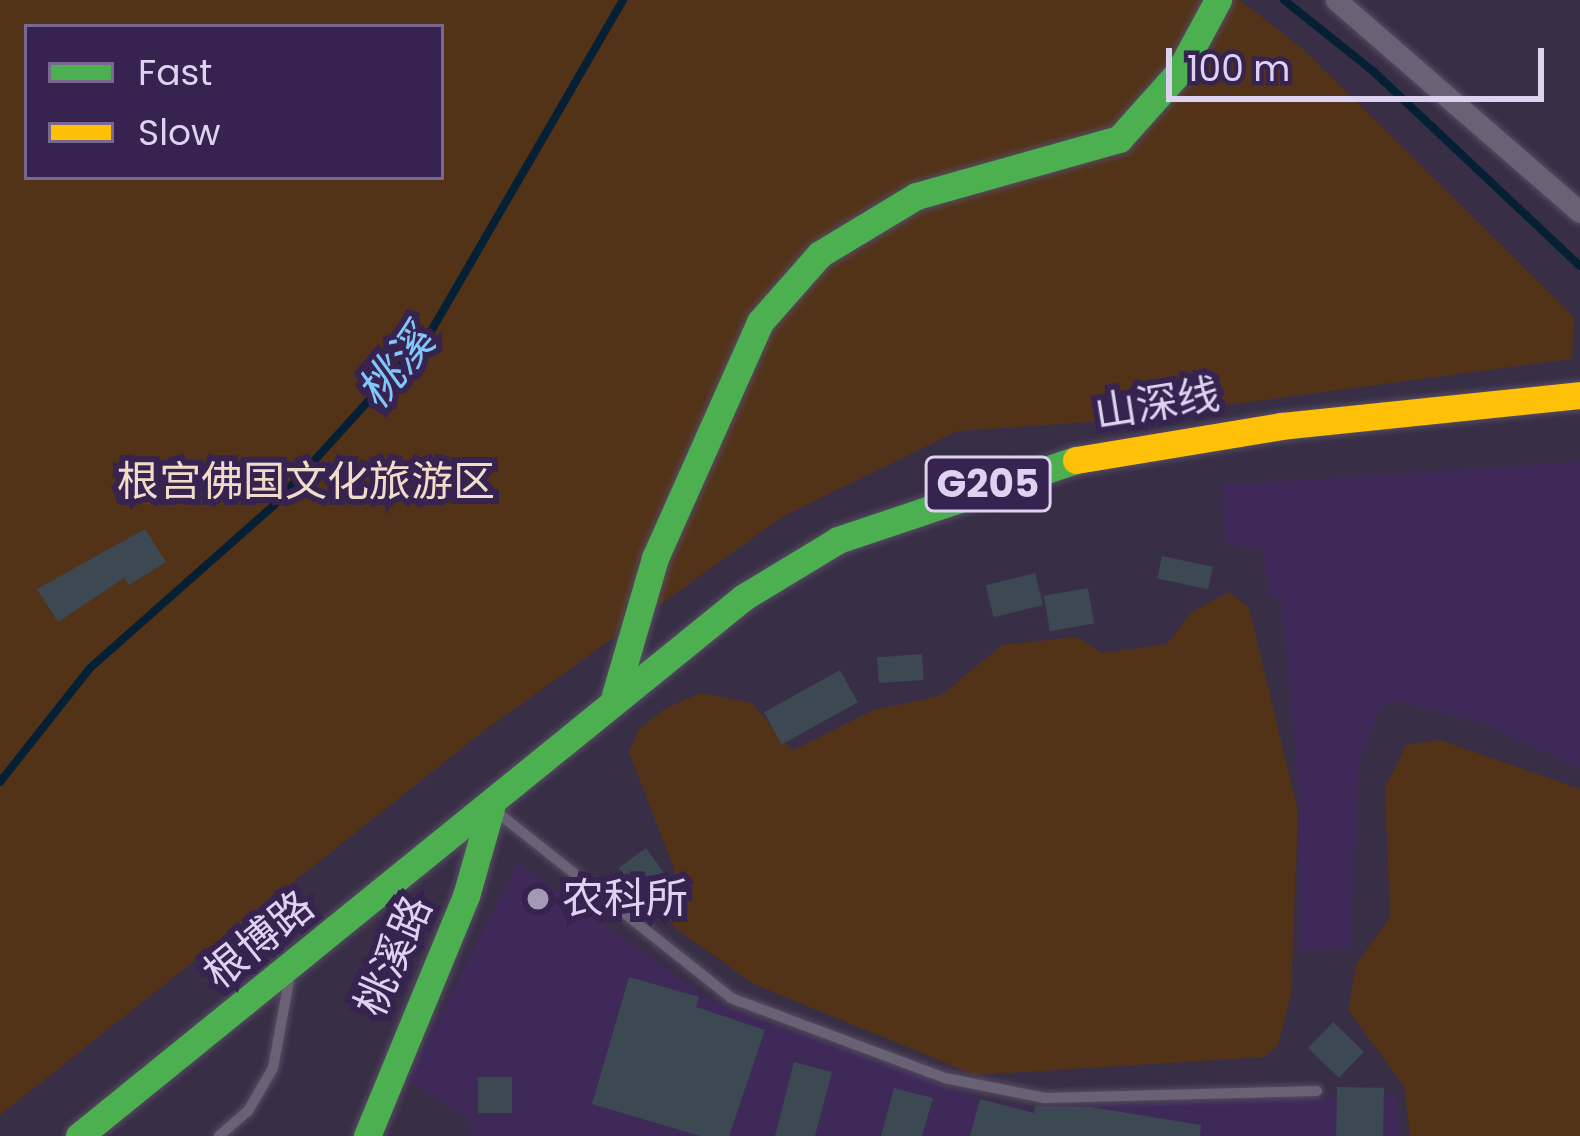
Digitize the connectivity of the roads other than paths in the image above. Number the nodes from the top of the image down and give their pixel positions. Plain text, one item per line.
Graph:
1 (1218, 0) edge
2 (1336, 0) edge
3 (1580, 212) edge
4 (1580, 395) edge
5 (615, 695) junction
6 (491, 808) junction
7 (290, 968) junction
8 (1317, 1091) dead end
9 (79, 1136) edge
10 (219, 1136) edge
11 (367, 1136) edge

1 - 5 main road
2 - 3 street
4 - 5 main road, 山深线 / G205
5 - 6 main road, 山深线 / G205
6 - 7 main road, 根博路 / G205
6 - 8 lane
6 - 11 main road, 桃溪路
7 - 9 main road, 根博路 / G205
7 - 10 lane

